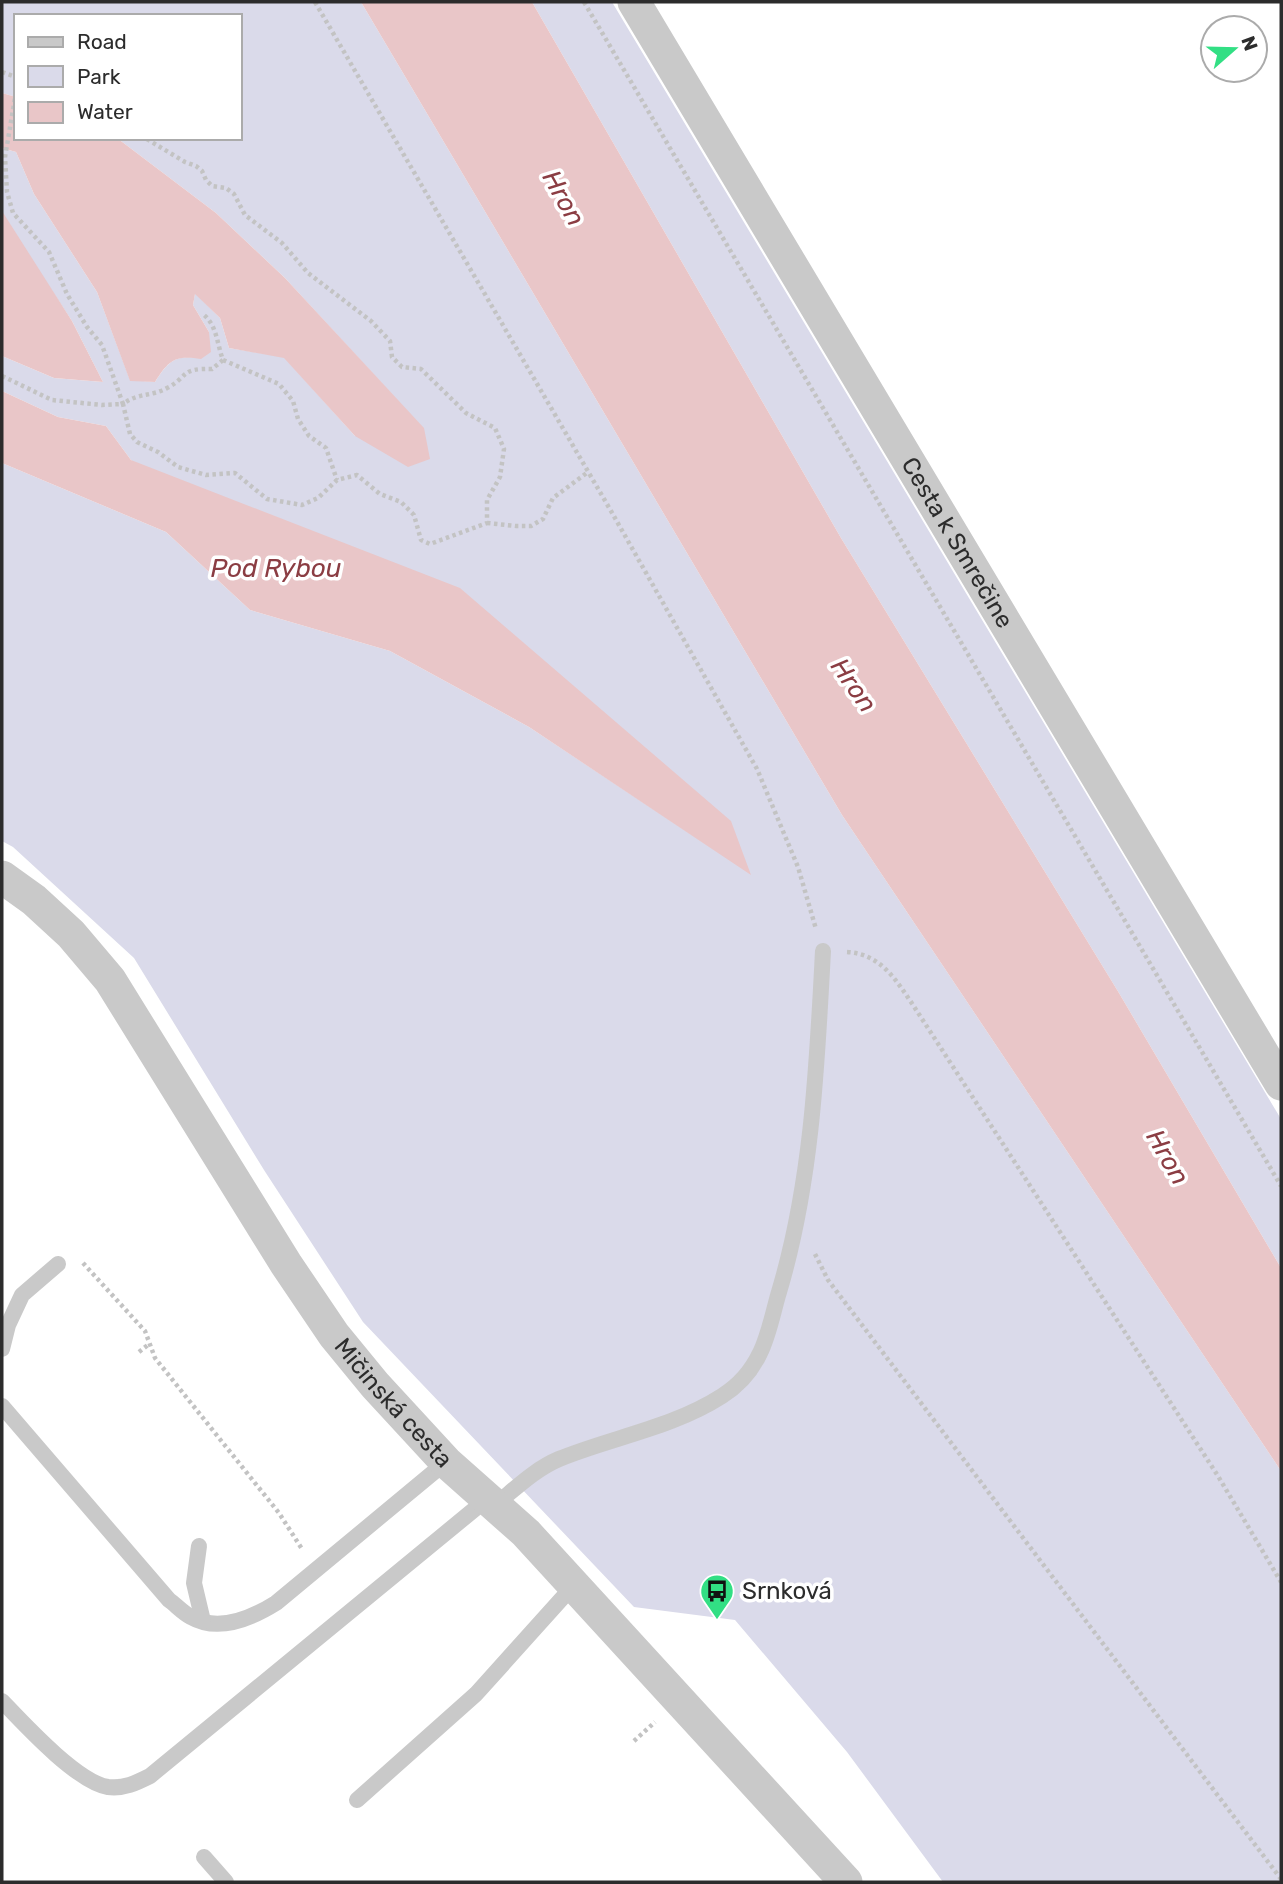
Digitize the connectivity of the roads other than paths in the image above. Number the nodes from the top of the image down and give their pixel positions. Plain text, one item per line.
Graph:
1 (634, 2) edge
2 (2, 877) edge
3 (823, 951) road end
4 (1281, 1084) edge
5 (58, 1264) road end
6 (2, 1349) edge
7 (2, 1406) edge
8 (446, 1462) junction
9 (491, 1502) junction
10 (199, 1546) dead end
11 (574, 1585) junction
12 (204, 1622) junction
13 (2, 1701) edge
14 (357, 1800) dead end
15 (204, 1857) dead end
16 (840, 1880) edge
17 (226, 1882) edge

1 - 4 street, Cesta k Smrečine
2 - 8 street, Mičinská cesta
3 - 9 lane
5 - 6 lane
7 - 12 lane
8 - 9 street, Mičinská cesta
8 - 12 lane
9 - 11 street, Mičinská cesta
9 - 13 lane
10 - 12 lane
11 - 14 lane
11 - 16 street, Mičinská cesta
15 - 17 lane

